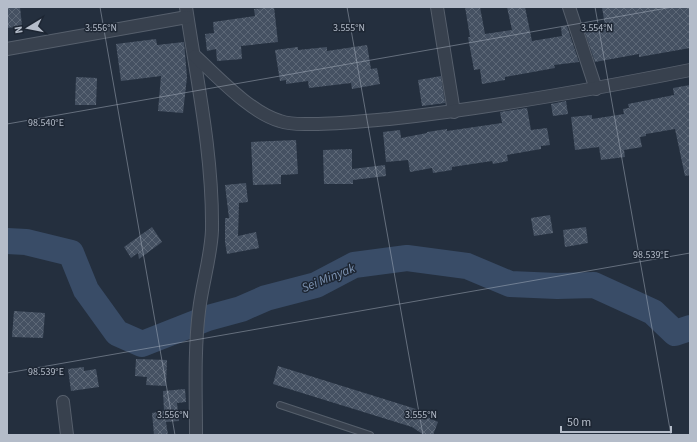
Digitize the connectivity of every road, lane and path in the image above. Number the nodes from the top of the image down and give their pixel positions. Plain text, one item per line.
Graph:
1 (436, 7) edge
2 (569, 7) edge
3 (187, 12) edge
4 (7, 49) edge
5 (195, 56) junction
6 (690, 70) edge
7 (596, 89) junction
8 (454, 112) junction
9 (63, 402) dead end
10 (280, 405) dead end
11 (67, 435) edge
12 (196, 435) edge
13 (370, 435) edge

1 - 8 street
2 - 7 street
3 - 4 street
3 - 5 street
5 - 8 street
5 - 12 street
6 - 7 street
7 - 8 street
9 - 11 street
10 - 13 lane

